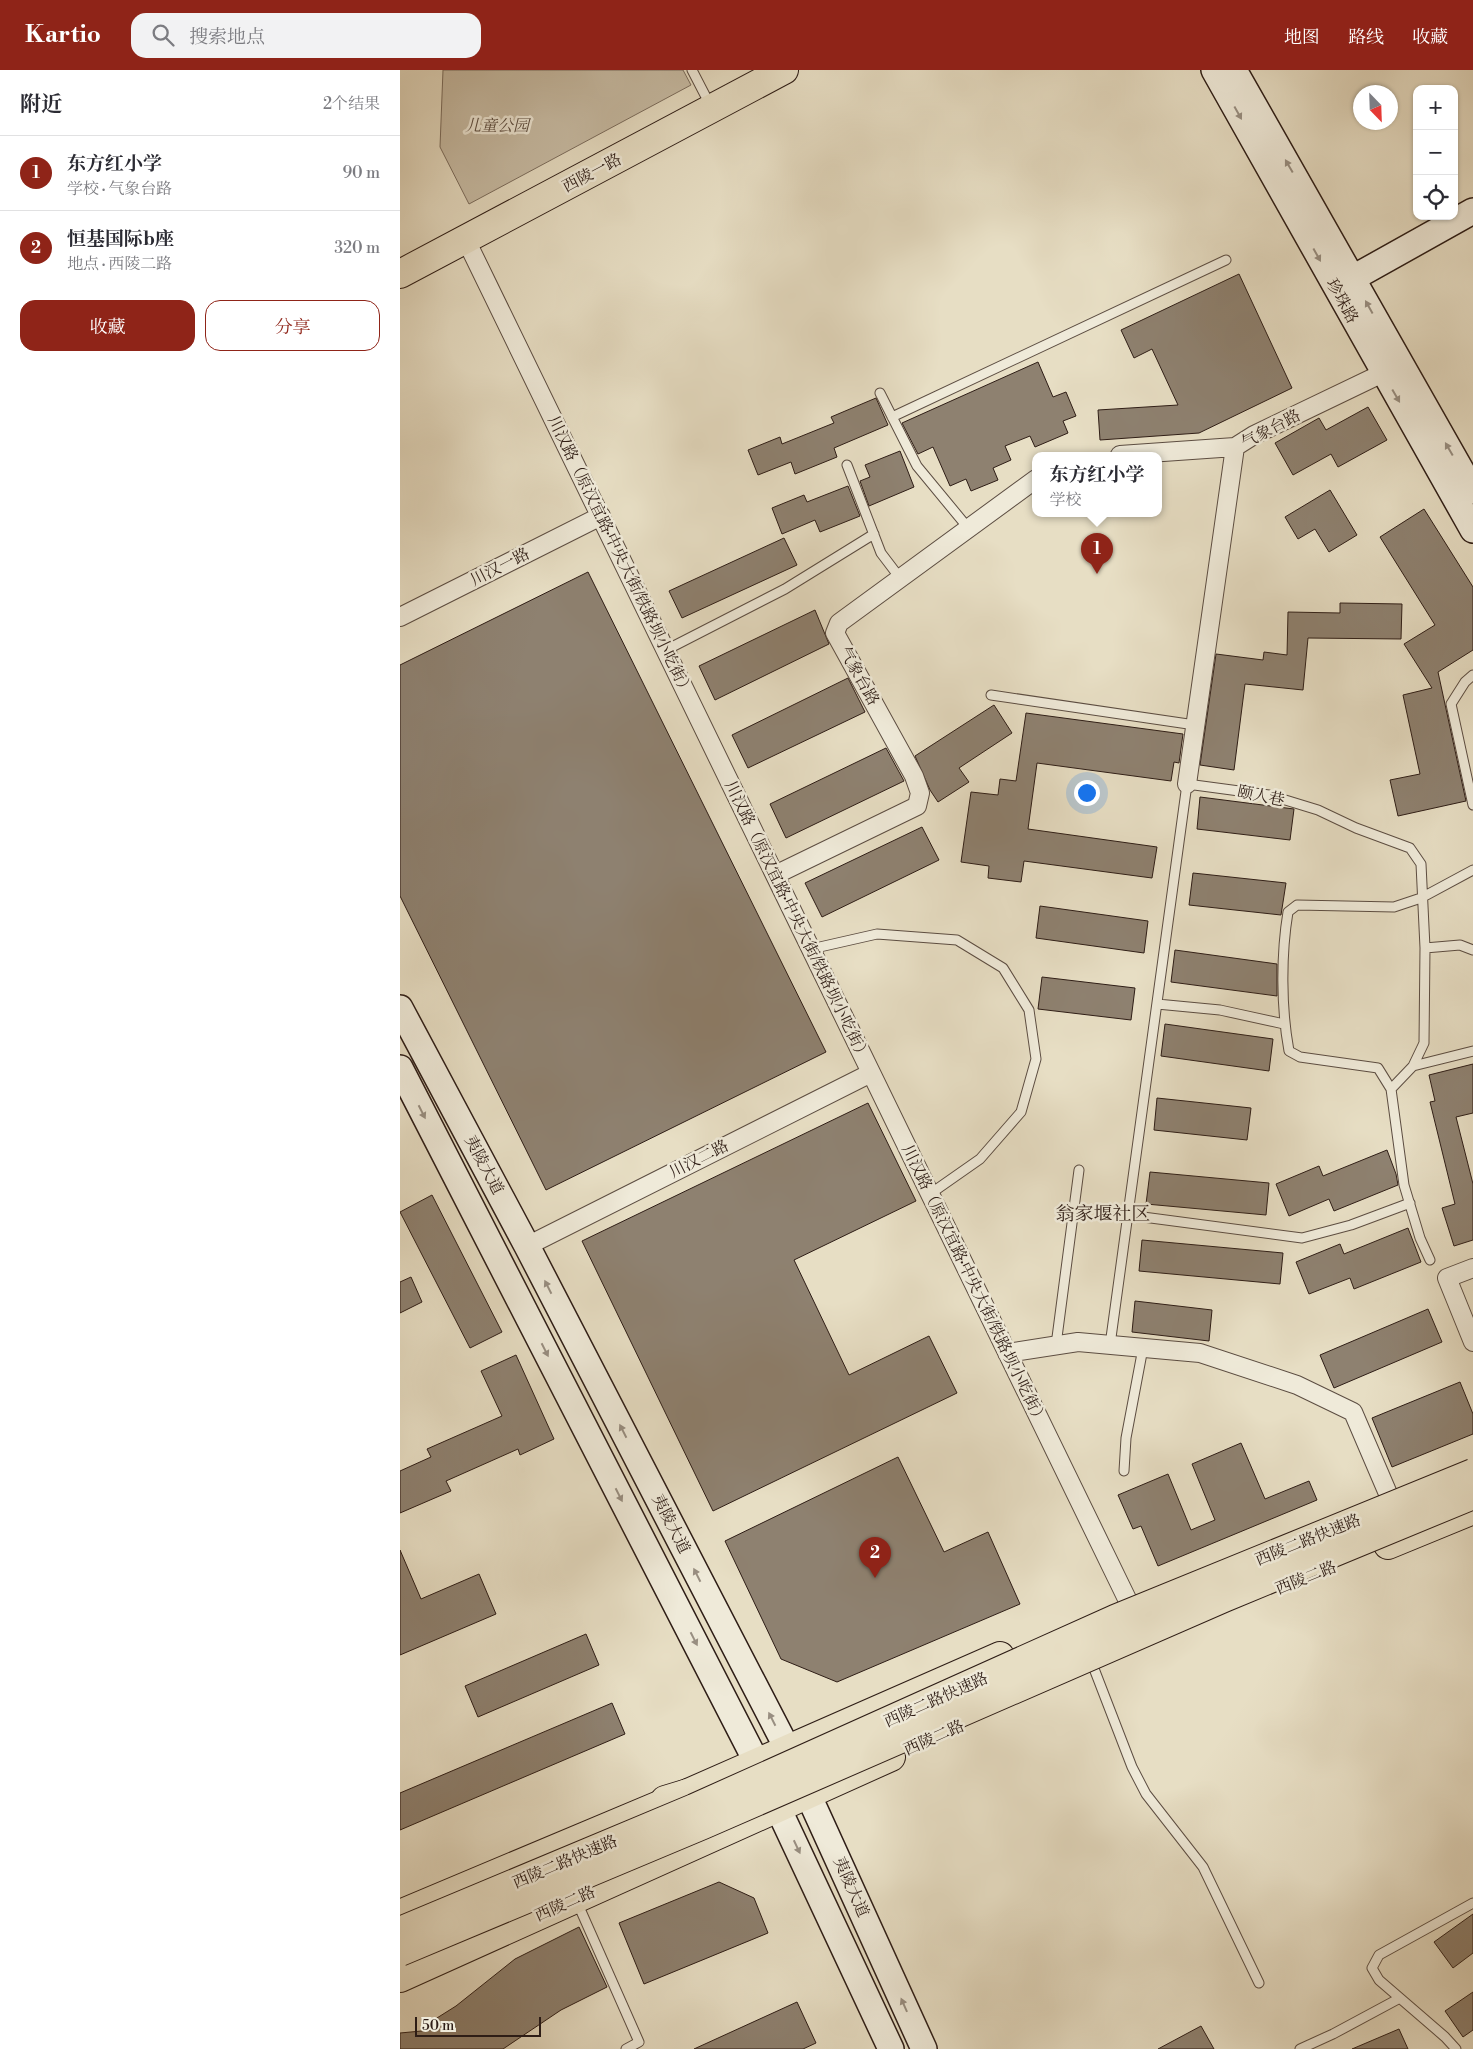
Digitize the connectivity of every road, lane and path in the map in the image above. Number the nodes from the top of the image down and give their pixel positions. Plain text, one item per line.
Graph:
1 (692, 70) edge
2 (757, 70) edge
3 (784, 70) edge
4 (1214, 70) edge
5 (1234, 70) edge
6 (706, 97) junction
7 (1473, 212) edge
8 (466, 240) junction
9 (400, 259) edge
10 (1226, 260) dead end
11 (400, 274) edge
12 (1353, 278) junction
13 (1383, 373) junction
14 (880, 393) dead end
15 (892, 417) junction
16 (1235, 447) junction
17 (1162, 452) edge
18 (847, 465) dead end
19 (1032, 482) edge
20 (1473, 491) edge
21 (601, 516) junction
22 (969, 529) junction
23 (1473, 530) edge
24 (874, 534) junction
25 (900, 578) junction
26 (400, 617) edge
27 (666, 650) junction
28 (1473, 675) edge
29 (991, 695) dead end
30 (1195, 725) junction
31 (1187, 784) junction
32 (1473, 805) edge
33 (1473, 870) edge
34 (775, 875) junction
35 (1421, 898) junction
36 (1426, 948) junction
37 (811, 949) junction
38 (1473, 950) edge
39 (1157, 1004) junction
40 (400, 1008) edge
41 (1284, 1024) junction
42 (1473, 1051) edge
43 (1413, 1066) junction
44 (400, 1068) edge
45 (871, 1072) junction
46 (1391, 1089) junction
47 (1079, 1170) dead end
48 (930, 1194) junction
49 (1410, 1204) junction
50 (1128, 1215) junction
51 (527, 1246) junction
52 (1430, 1260) dead end
53 (1473, 1268) edge
54 (1473, 1342) edge
55 (1056, 1345) junction
56 (1110, 1345) junction
57 (1142, 1348) junction
58 (1007, 1353) junction
59 (1473, 1462) edge
60 (1124, 1470) dead end
61 (1473, 1473) edge
62 (1473, 1495) edge
63 (1389, 1496) junction
64 (1473, 1510) edge
65 (1128, 1601) junction
66 (1093, 1666) junction
67 (787, 1748) junction
68 (756, 1761) junction
69 (688, 1792) junction
70 (809, 1794) junction
71 (779, 1809) junction
72 (703, 1825) junction
73 (400, 1900) edge
74 (576, 1900) junction
75 (1473, 1903) edge
76 (400, 1914) edge
77 (400, 1931) edge
78 (400, 1952) edge
79 (400, 1964) edge
80 (400, 1978) edge
81 (1259, 1983) dead end
82 (1400, 1998) junction
83 (626, 2049) edge
84 (891, 2049) edge
85 (924, 2049) edge
86 (1300, 2049) edge
87 (1456, 2049) edge

1 - 6 lane
2 - 6 main road, 西陵一路
3 - 8 main road, 西陵一路
4 -> 13 main road, 珍珠路
12 -> 5 main road, 珍珠路
6 - 9 main road, 西陵一路
7 - 12 main road
8 - 11 main road, 西陵一路
8 - 21 street, 川汉路（原汉宜路·中央大街/铁路坝小吃街）
10 - 15 lane
20 -> 12 main road, 珍珠路
13 - 16 street, 气象台路
13 -> 23 main road, 珍珠路
14 - 15 lane
15 - 22 lane
16 - 17 street, 气象台路
16 - 30 street
18 - 24 lane
19 - 22 street, 气象台路
21 - 26 street, 川汉一路
21 - 27 street, 川汉路（原汉宜路·中央大街/铁路坝小吃街）
22 - 25 street, 气象台路
24 - 25 lane
24 - 27 lane
25 - 34 street, 气象台路
27 - 34 street, 川汉路（原汉宜路·中央大街/铁路坝小吃街）
28 - 32 lane
29 - 30 lane
30 - 31 street
31 - 35 lane, 颐人巷
31 - 39 lane
33 - 35 lane
34 - 37 street, 川汉路（原汉宜路·中央大街/铁路坝小吃街）
35 - 36 lane, 颐人巷
35 - 41 lane
36 - 38 lane
36 - 43 lane, 颐人巷
37 - 45 street, 川汉路（原汉宜路·中央大街/铁路坝小吃街）
37 - 48 lane
39 - 41 lane
39 - 50 lane
40 - 51 main road, 夷陵大道
41 - 46 lane
42 - 43 lane
43 - 46 lane, 颐人巷
44 -> 68 main road, 夷陵大道
45 - 48 street, 川汉路（原汉宜路·中央大街/铁路坝小吃街）
45 - 51 street, 川汉二路
46 - 49 lane
47 - 55 lane
48 - 58 street, 川汉路（原汉宜路·中央大街/铁路坝小吃街）
49 - 50 lane
49 - 52 lane
50 - 56 lane
67 -> 51 main road, 夷陵大道
53 - 54 street
55 - 56 street
55 - 58 street
56 - 57 street
57 - 60 lane
57 - 63 street
58 - 65 street, 川汉路（原汉宜路·中央大街/铁路坝小吃街）
59 - 63 main road
61 - 77 main road, 西陵二路快速路, bridge
62 - 72 main road, 西陵二路快速路, bridge
63 - 65 main road
64 - 66 main road, 西陵二路
65 - 67 main road
66 - 70 main road, 西陵二路
66 - 81 lane
67 - 68 main road
67 - 70 main road, 夷陵大道
68 - 69 main road
68 - 71 main road, 夷陵大道
69 - 73 main road
69 - 76 main road
70 - 71 main road, 西陵二路
85 -> 70 main road, 夷陵大道
71 - 74 main road, 西陵二路
71 -> 84 main road, 夷陵大道
72 - 78 main road, 西陵二路快速路, bridge
72 - 79 main road, bridge
74 - 80 main road, 西陵二路
74 - 83 lane
75 - 82 lane
82 - 86 lane
82 - 87 lane

